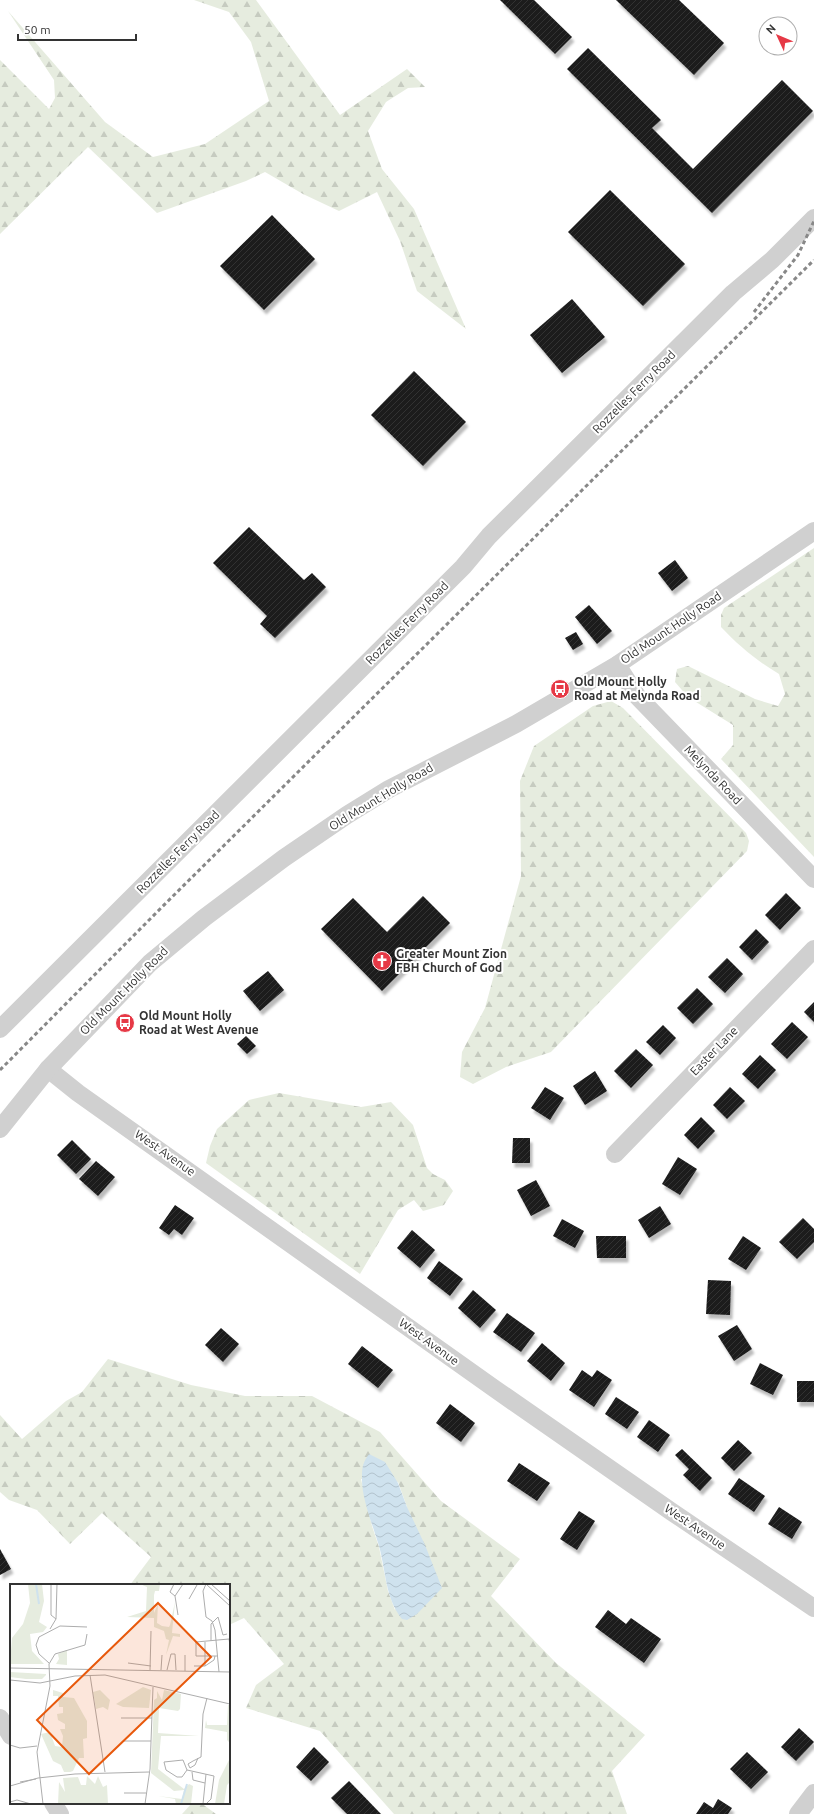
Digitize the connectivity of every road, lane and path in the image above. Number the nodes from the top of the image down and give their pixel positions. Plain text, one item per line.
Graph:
1 (814, 218) edge
2 (814, 531) edge
3 (617, 665) junction
4 (814, 879) edge
5 (814, 949) edge
6 (0, 1029) edge
7 (48, 1069) junction
8 (0, 1129) edge
9 (615, 1154) dead end
10 (814, 1608) edge
11 (0, 1718) edge
12 (10, 1734) edge
13 (814, 1794) edge
14 (54, 1804) edge
15 (60, 1814) edge
16 (798, 1814) edge

1 - 6 street, Rozzelles Ferry Road
2 - 3 street, Old Mount Holly Road
3 - 4 street, Melynda Road
3 - 7 street, Old Mount Holly Road
5 - 9 street, Easter Lane
7 - 8 street, Old Mount Holly Road
7 - 10 street, West Avenue
11 - 12 street
13 - 16 street
14 - 15 street

